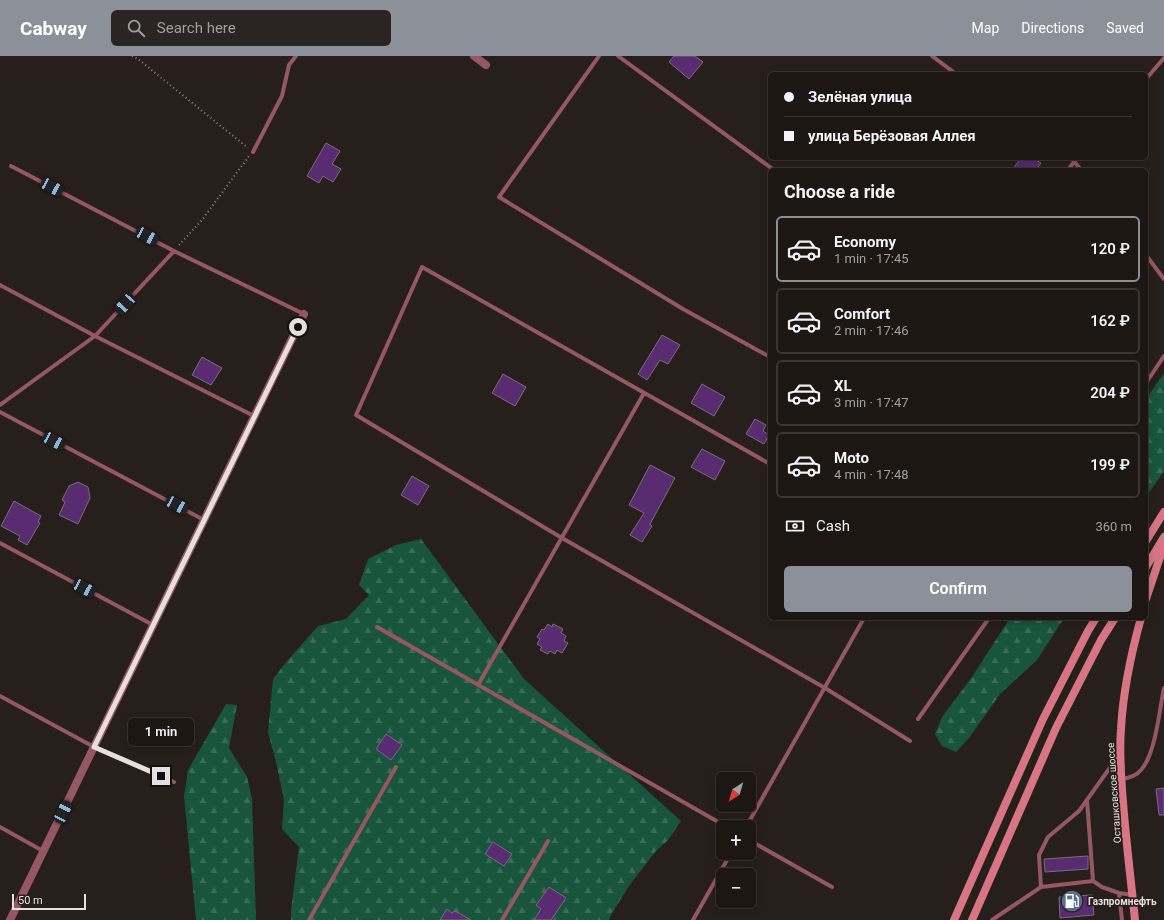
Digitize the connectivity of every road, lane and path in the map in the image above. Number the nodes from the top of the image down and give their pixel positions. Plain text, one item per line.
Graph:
1 (132, 56) edge
2 (296, 56) edge
3 (474, 56) edge
4 (599, 56) edge
5 (618, 56) edge
6 (932, 56) edge
7 (1164, 58) edge
8 (486, 65) dead end
9 (953, 72) edge
10 (1148, 77) edge
11 (253, 152) junction
12 (1076, 160) edge
13 (11, 166) dead end
14 (771, 168) edge
15 (1070, 168) edge
16 (174, 251) junction
17 (1148, 258) edge
18 (1164, 279) edge
19 (0, 286) edge
20 (304, 314) joint
21 (96, 336) junction
22 (768, 356) edge
23 (1164, 356) edge
24 (1148, 380) edge
25 (644, 393) junction
26 (0, 405) edge
27 (0, 412) edge
28 (254, 416) junction
29 (768, 463) edge
30 (1164, 512) edge
31 (204, 520) junction
32 (1164, 537) edge
33 (562, 538) junction
34 (1148, 538) edge
35 (0, 543) edge
36 (1164, 545) edge
37 (1148, 564) edge
38 (1148, 593) edge
39 (863, 620) edge
40 (988, 620) edge
41 (1095, 620) edge
42 (1113, 620) edge
43 (1140, 620) edge
44 (153, 625) junction
45 (377, 627) dead end
46 (478, 685) junction
47 (825, 688) junction
48 (1164, 688) edge
49 (0, 696) edge
50 (918, 719) dead end
51 (910, 741) dead end
52 (94, 747) junction
53 (1120, 754) junction
54 (396, 767) dead end
55 (1121, 779) junction
56 (174, 782) dead end
57 (1087, 800) junction
58 (750, 820) edge
59 (716, 821) edge
60 (0, 827) edge
61 (548, 841) dead end
62 (756, 844) edge
63 (44, 851) junction
64 (727, 860) edge
65 (1093, 882) junction
66 (832, 887) dead end
67 (1041, 887) junction
68 (1119, 893) junction
69 (1132, 895) junction
70 (10, 920) edge
71 (309, 920) edge
72 (502, 920) edge
73 (693, 920) edge
74 (954, 920) edge
75 (972, 920) edge
76 (992, 920) edge
77 (1122, 920) edge
78 (1135, 920) edge

1 - 11 path
2 - 11 lane
3 - 8 street
4 - 22 lane
5 - 14 lane
6 - 9 lane
7 - 10 lane
11 - 16 path
12 - 15 lane
13 - 16 lane
16 - 20 lane
16 - 21 lane
17 - 18 lane
19 - 21 lane
20 - 28 street
21 - 26 lane
21 - 28 lane
23 - 24 lane
25 - 29 lane
25 - 33 lane
25 - 33 lane
27 - 31 lane
28 - 31 street
30 - 34 main road
31 - 44 street
32 - 37 main road
33 - 46 lane
33 - 47 lane
35 - 44 lane
36 - 38 main road
39 - 47 lane
40 - 50 lane
41 - 74 main road
42 - 75 main road
43 - 53 main road, Осташковское шоссе
44 - 52 street
45 - 46 lane
46 - 59 lane
47 - 51 lane
47 - 58 lane
48 - 55 lane
49 - 52 lane
52 - 56 lane
52 - 63 street
53 - 55 main road, Осташковское шоссе
53 - 57 lane
54 - 71 lane
55 - 69 main road, Осташковское шоссе
57 - 65 lane
57 - 67 lane
60 - 63 lane
61 - 72 lane
62 - 66 lane
63 - 70 street
64 - 73 lane
65 - 67 lane
65 - 68 lane
67 - 76 lane
68 - 69 lane
68 - 77 lane
69 - 78 main road, Осташковское шоссе

